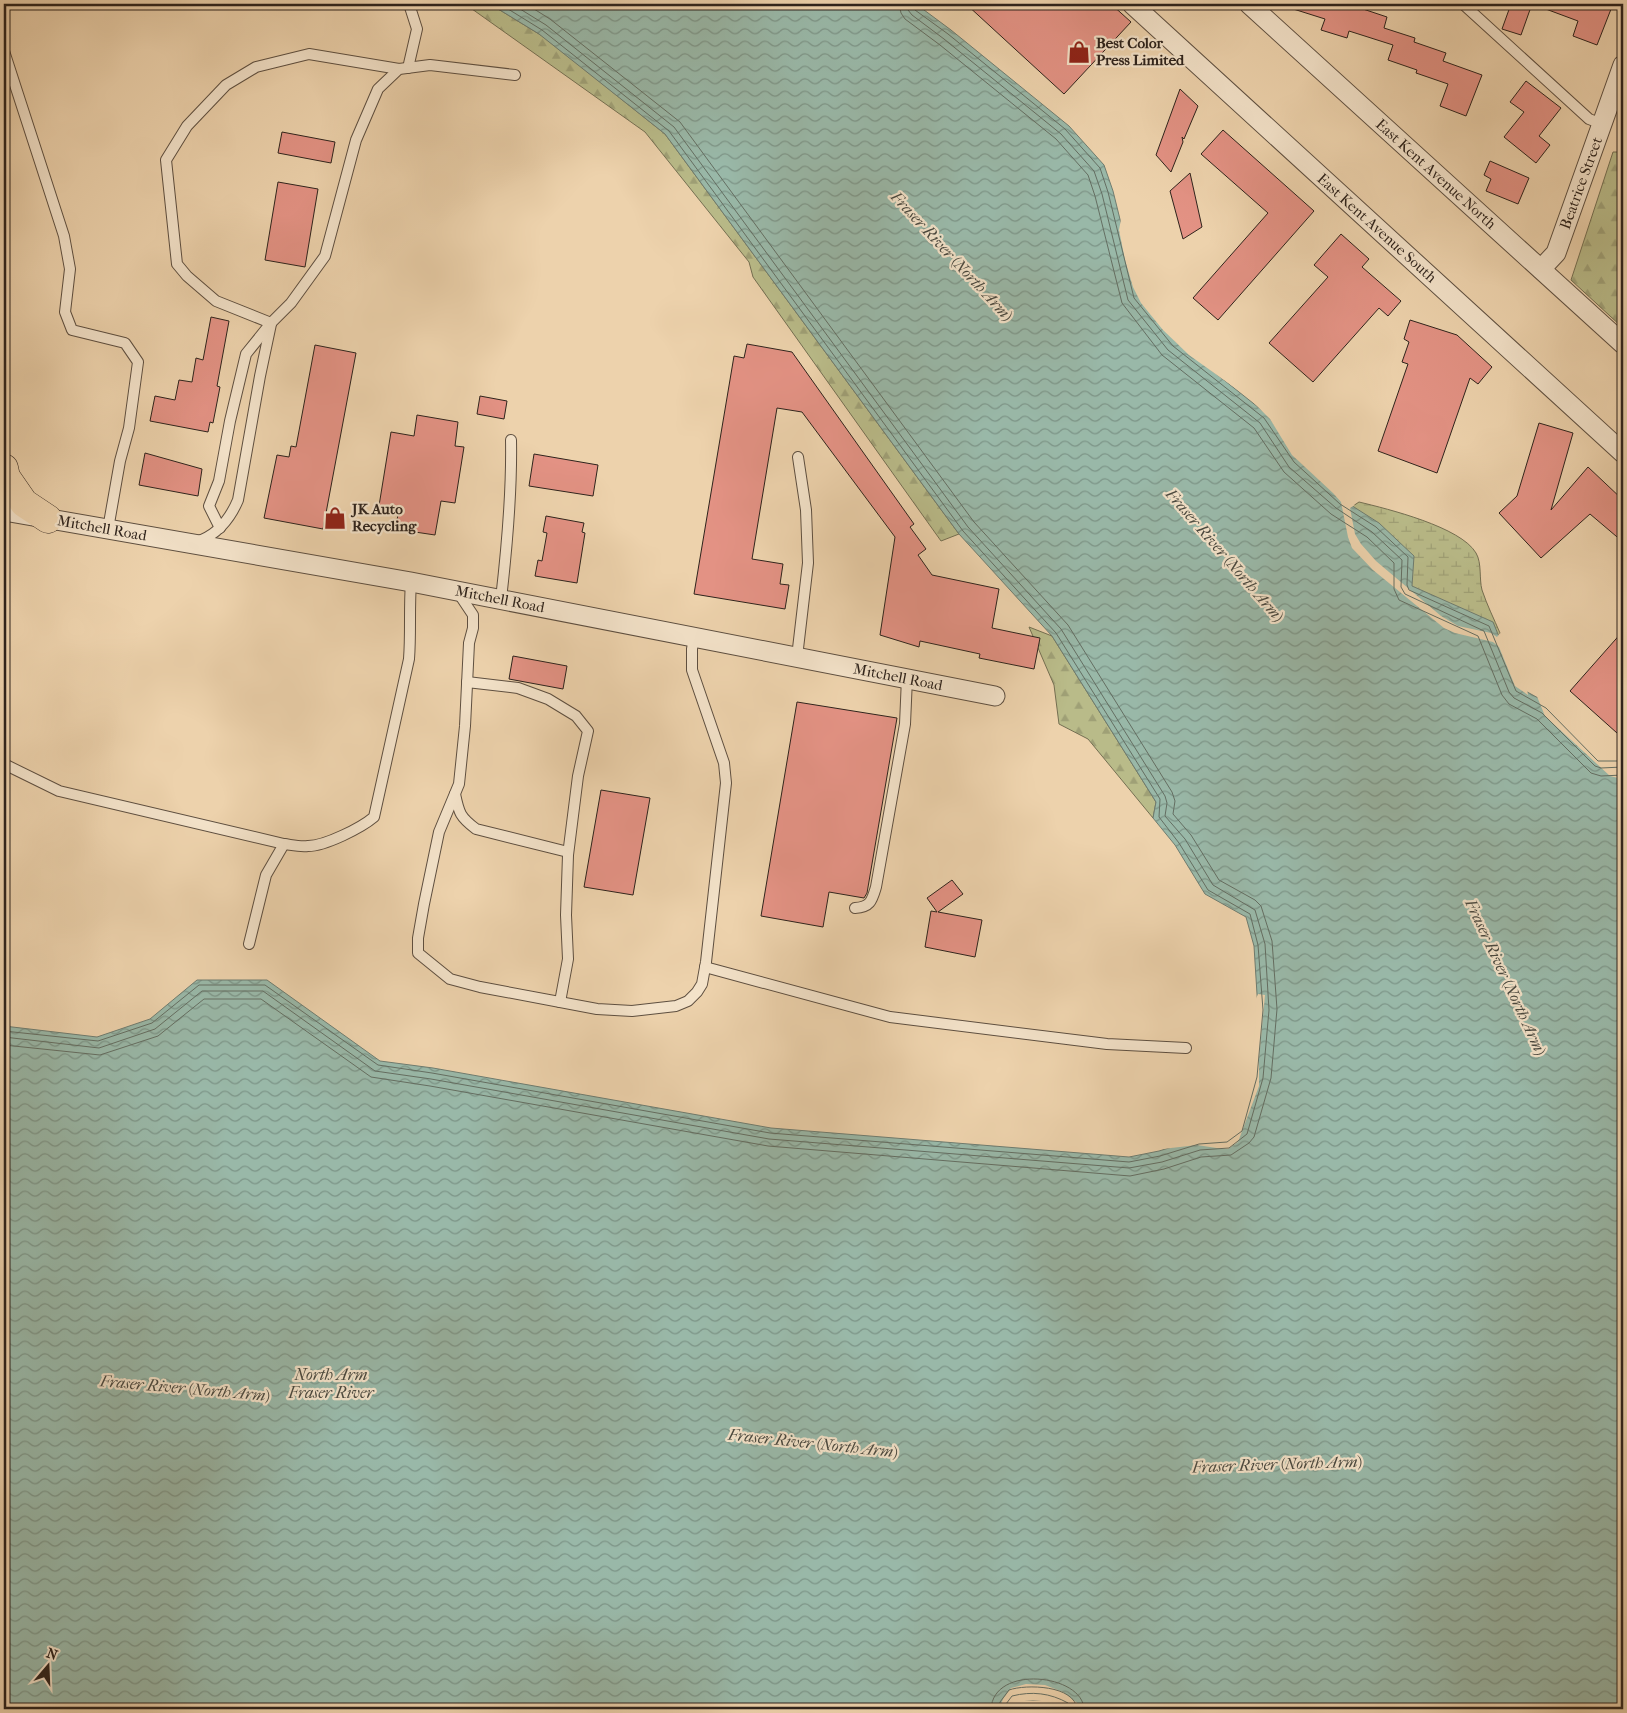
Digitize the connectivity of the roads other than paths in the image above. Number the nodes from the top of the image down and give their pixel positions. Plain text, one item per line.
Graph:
1 (409, 4) edge
2 (1132, 4) edge
3 (1249, 4) edge
4 (1462, 4) edge
5 (4, 51) edge
6 (1623, 65) edge
7 (404, 68) junction
8 (515, 75) dead end
9 (1602, 124) junction
10 (1541, 269) junction
11 (271, 323) junction
12 (1623, 344) edge
13 (510, 440) dead end
14 (1623, 452) edge
15 (798, 457) dead end
16 (4, 468) edge
17 (4, 511) edge
18 (48, 519) junction
19 (220, 528) junction
20 (108, 529) junction
21 (190, 544) junction
22 (411, 582) junction
23 (457, 591) junction
24 (501, 599) junction
25 (694, 637) junction
26 (797, 657) junction
27 (907, 678) junction
28 (467, 682) junction
29 (996, 696) dead end
30 (4, 764) edge
31 (455, 794) junction
32 (284, 844) junction
33 (568, 852) junction
34 (855, 908) dead end
35 (249, 944) dead end
36 (705, 967) junction
37 (560, 1002) junction
38 (1186, 1048) dead end

1 - 7 lane
2 - 14 street, East Kent Avenue South
3 - 10 street, East Kent Avenue North
4 - 9 lane
5 - 20 lane
6 - 9 street, Beatrice Street
7 - 8 lane
7 - 11 lane
7 - 11 lane
9 - 10 street, Beatrice Street
10 - 12 street, East Kent Avenue North
11 - 19 lane
11 - 19 lane
13 - 24 lane
15 - 26 lane
16 - 18 highway
17 - 18 street, Mitchell Road
18 - 20 street, Mitchell Road
19 - 21 lane
20 - 21 street, Mitchell Road
21 - 22 street, Mitchell Road
22 - 23 street, Mitchell Road
22 - 32 lane
23 - 24 street, Mitchell Road
23 - 28 lane
24 - 25 street, Mitchell Road
25 - 26 street, Mitchell Road
25 - 36 lane
26 - 27 street, Mitchell Road
27 - 29 street, Mitchell Road
27 - 34 lane
28 - 31 lane
28 - 33 lane
30 - 32 lane
31 - 33 lane
31 - 37 lane
32 - 35 lane
33 - 37 lane
36 - 37 lane
36 - 38 lane

